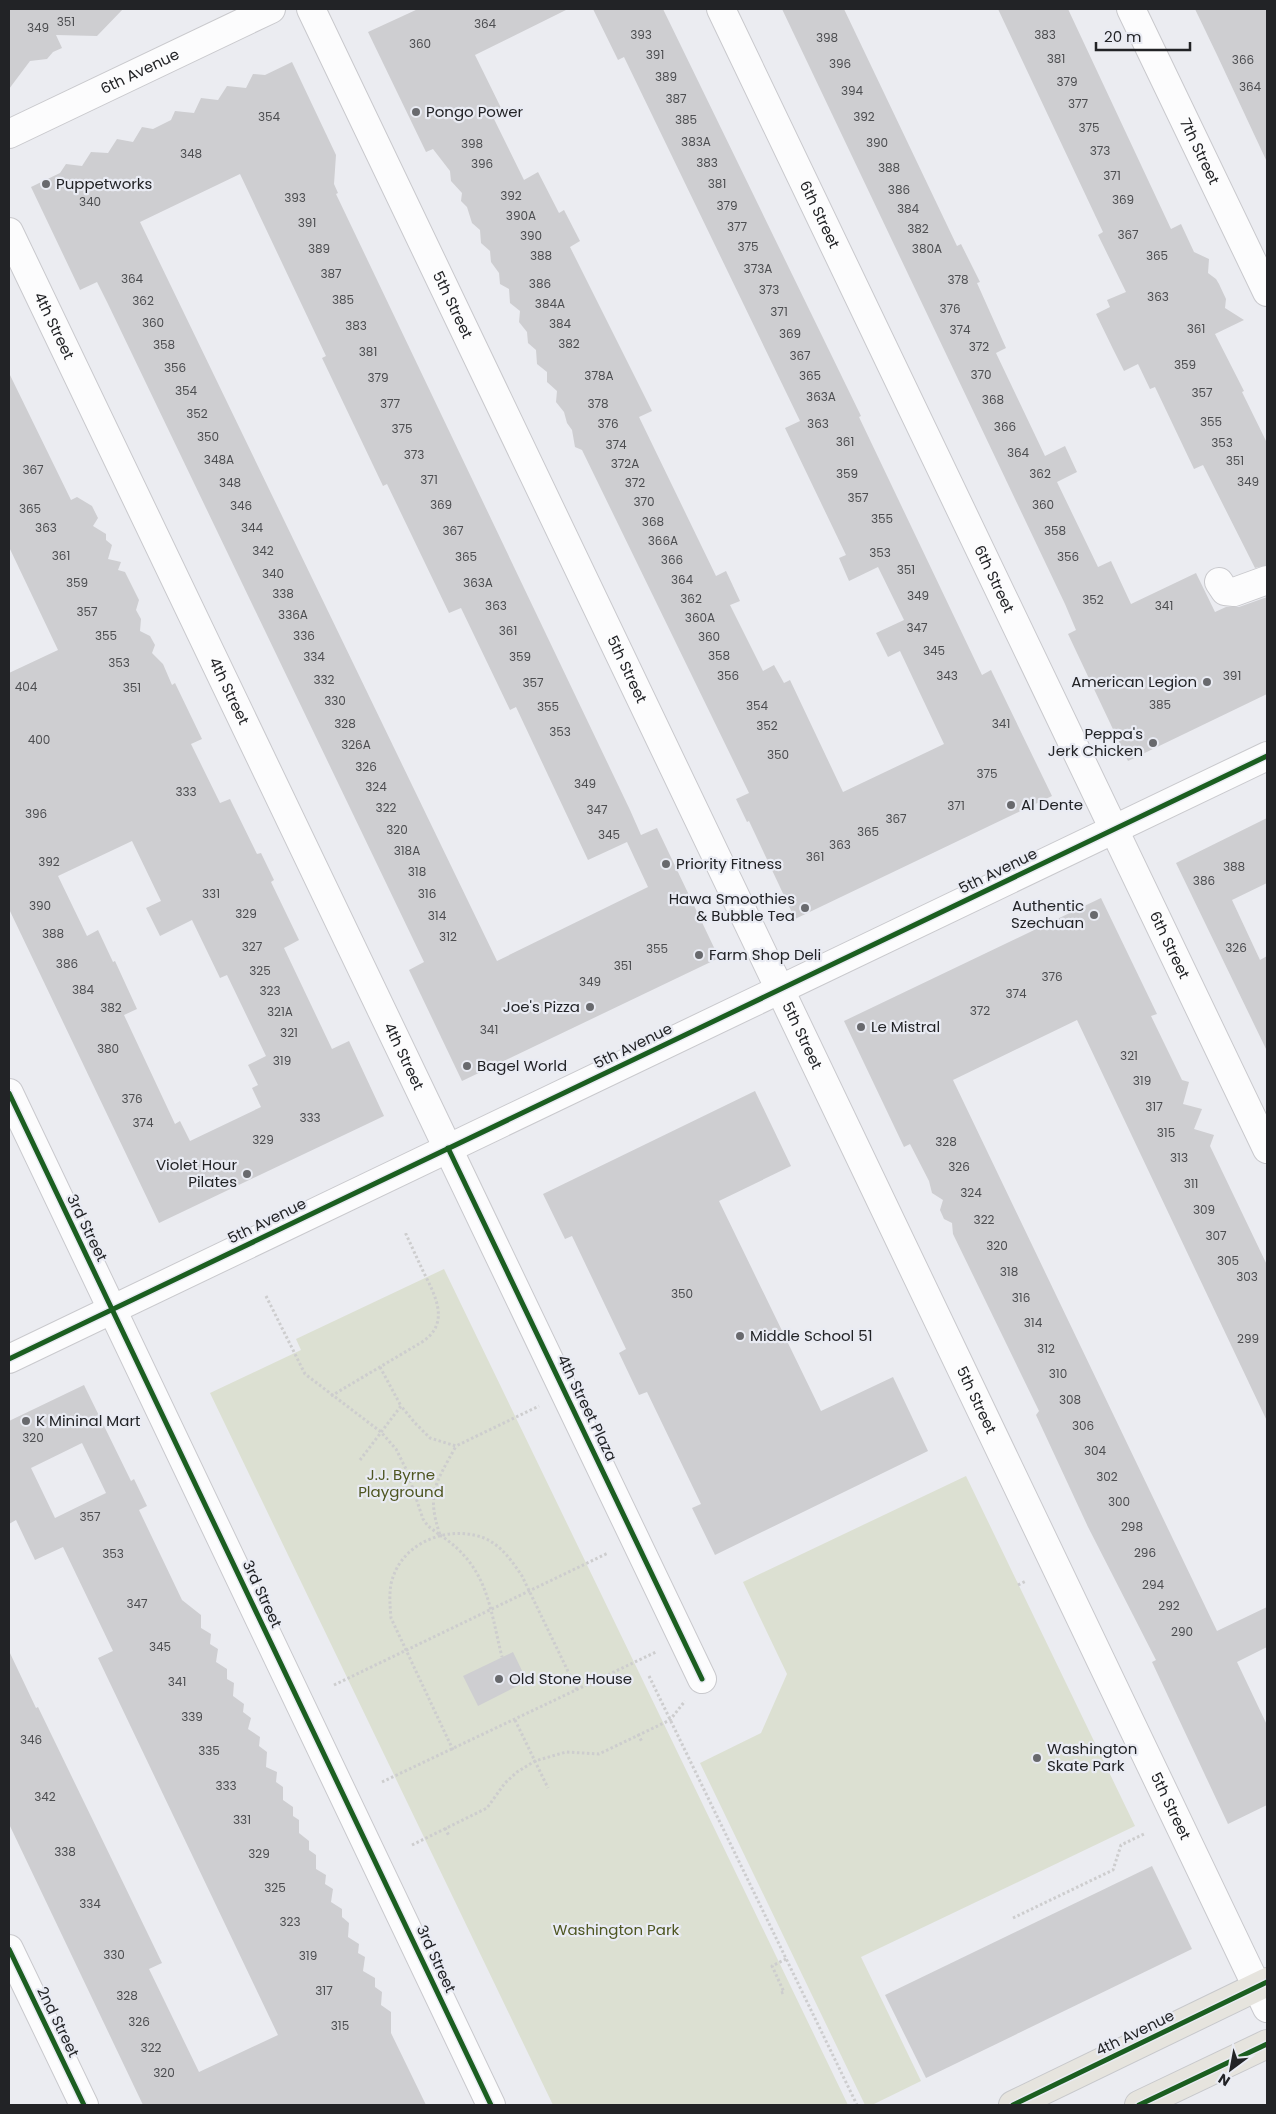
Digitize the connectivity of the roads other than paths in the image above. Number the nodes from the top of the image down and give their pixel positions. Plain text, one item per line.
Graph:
1 (271, 9) edge
2 (311, 9) edge
3 (721, 9) edge
4 (1131, 9) edge
5 (9, 134) edge
6 (9, 232) edge
7 (1267, 292) edge
8 (1267, 580) edge
9 (1219, 582) dead end
10 (1267, 756) edge
11 (1114, 829) junction
12 (780, 989) junction
13 (9, 1093) edge
14 (448, 1148) junction
15 (1267, 1149) edge
16 (112, 1309) junction
17 (9, 1359) edge
18 (702, 1679) road end
19 (9, 1949) edge
20 (1264, 1992) edge
21 (1267, 2044) edge
22 (84, 2105) edge
23 (491, 2105) edge
24 (1013, 2105) edge
25 (1139, 2105) edge

1 - 5 street, 6th Avenue
2 - 12 street, 5th Street
3 - 11 street, 6th Street
4 - 7 street, 7th Street
6 - 14 street, 4th Street
8 - 9 street
10 - 11 street, 5th Avenue
11 - 12 street, 5th Avenue
11 - 15 street, 6th Street
12 - 14 street, 5th Avenue
12 - 20 street, 5th Street
13 - 16 street, 3rd Street
14 - 16 street, 5th Avenue
14 - 18 street, 4th Street Plaza
16 - 17 street, 5th Avenue
16 - 23 street, 3rd Street
19 - 22 street, 2nd Street
20 - 24 main road, 4th Avenue
21 - 25 main road

